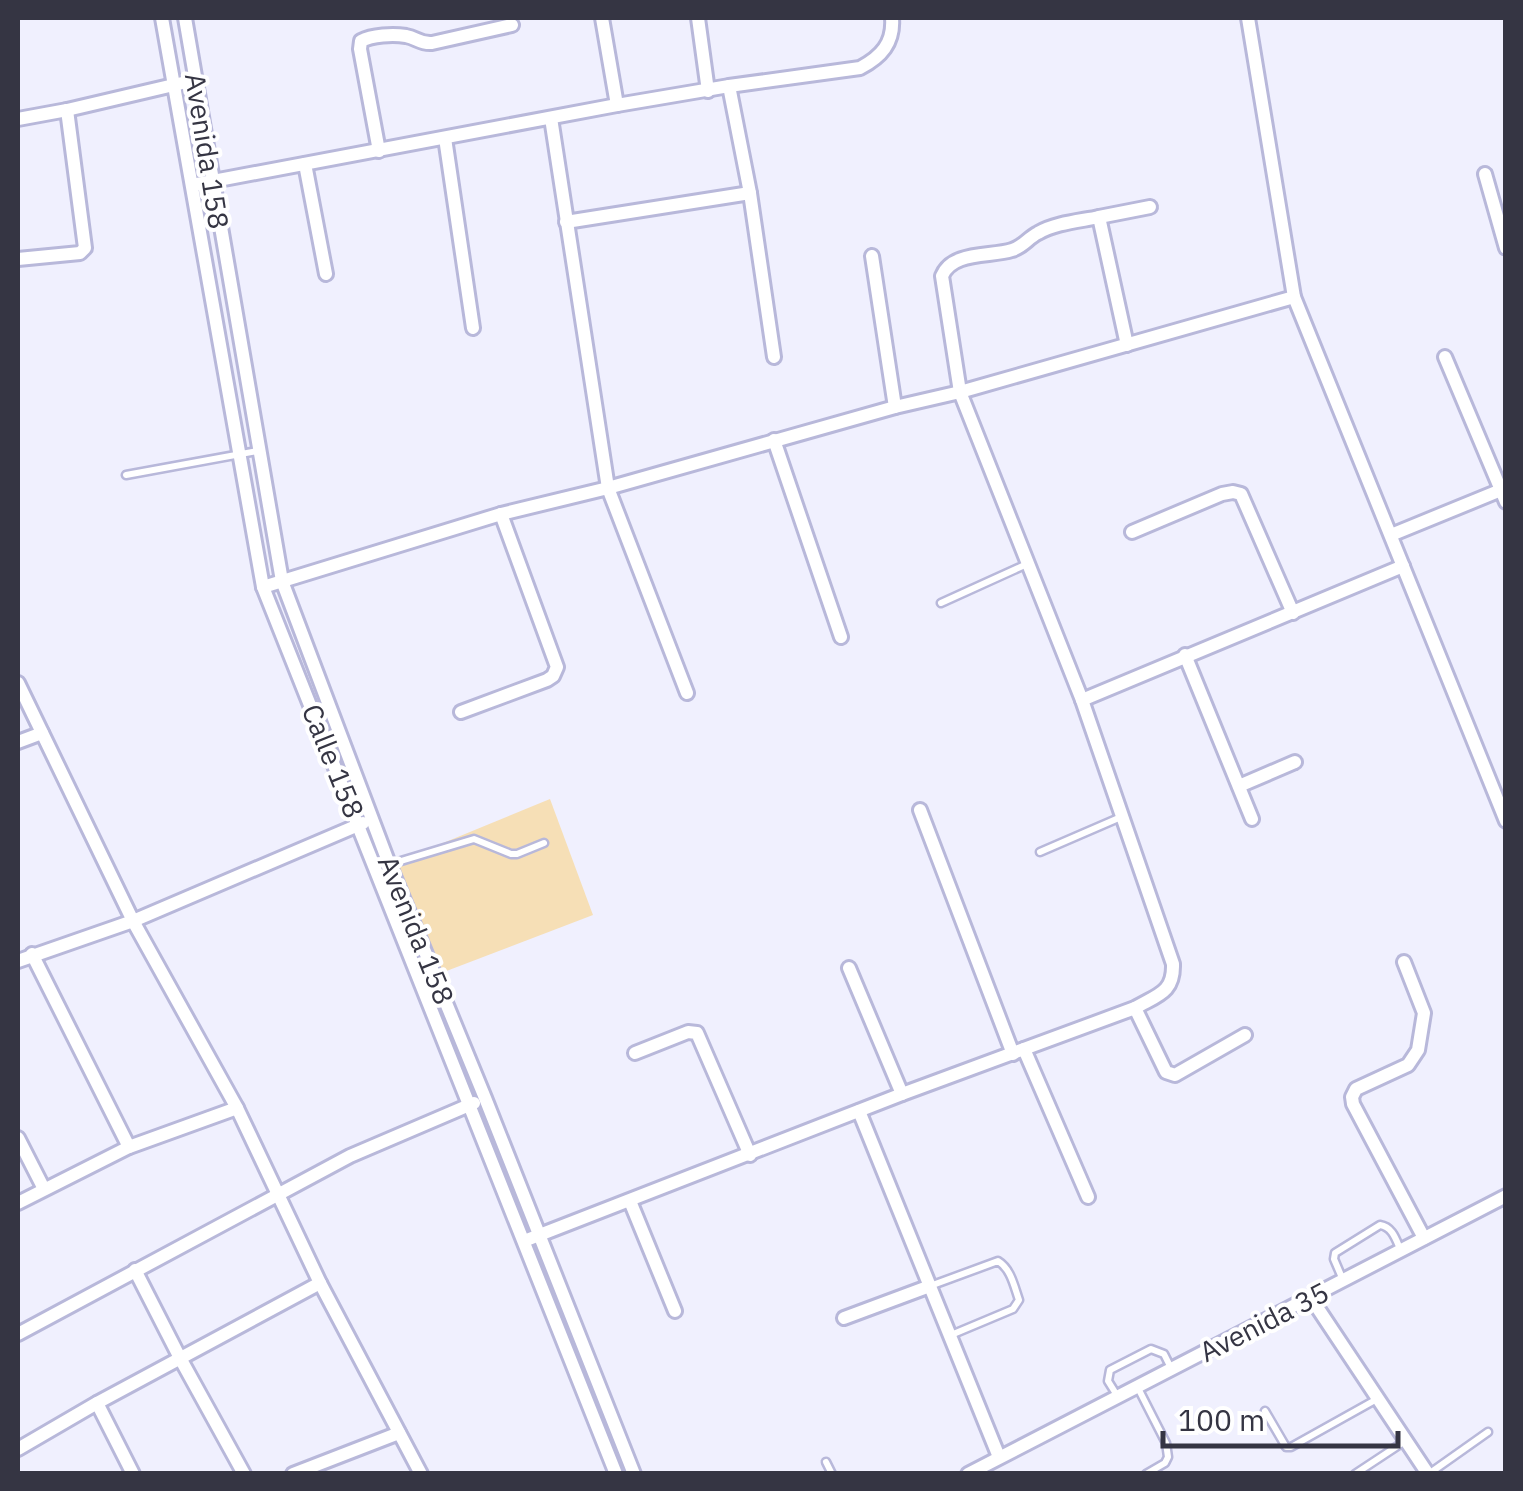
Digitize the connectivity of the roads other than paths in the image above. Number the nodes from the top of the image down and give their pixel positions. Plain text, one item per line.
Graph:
1 (162, 18) edge
2 (185, 18) edge
3 (602, 18) edge
4 (698, 18) edge
5 (892, 18) edge
6 (1248, 18) edge
7 (512, 25) dead end
8 (195, 80) junction
9 (174, 85) junction
10 (729, 86) junction
11 (708, 91) junction
12 (618, 105) junction
13 (67, 110) junction
14 (18, 118) edge
15 (552, 118) junction
16 (445, 138) junction
17 (380, 150) junction
18 (306, 164) junction
19 (1486, 174) dead end
20 (212, 182) junction
21 (192, 186) junction
22 (750, 193) junction
23 (1150, 207) dead end
24 (1099, 217) junction
25 (566, 222) junction
26 (1506, 248) edge
27 (872, 256) dead end
28 (18, 259) edge
29 (326, 274) dead end
30 (1294, 297) junction
31 (473, 328) dead end
32 (1127, 345) junction
33 (774, 357) dead end
34 (1446, 358) dead end
35 (960, 392) junction
36 (895, 407) junction
37 (774, 440) junction
38 (259, 451) junction
39 (239, 454) junction
40 (126, 474) dead end
41 (608, 488) junction
42 (1503, 496) edge
43 (500, 514) junction
44 (1132, 532) dead end
45 (1391, 535) junction
46 (1028, 563) junction
47 (1404, 566) junction
48 (282, 582) junction
49 (262, 587) junction
50 (940, 603) dead end
51 (1294, 613) junction
52 (840, 637) dead end
53 (1185, 656) junction
54 (18, 684) edge
55 (686, 693) dead end
56 (1082, 700) junction
57 (461, 712) dead end
58 (42, 733) junction
59 (18, 742) edge
60 (1295, 762) dead end
61 (1239, 786) junction
62 (920, 810) dead end
63 (1122, 817) junction
64 (1252, 819) dead end
65 (1506, 820) edge
66 (366, 822) junction
67 (544, 843) dead end
68 (1040, 852) dead end
69 (389, 864) junction
70 (133, 921) junction
71 (32, 954) junction
72 (18, 961) edge
73 (1404, 962) dead end
74 (849, 968) dead end
75 (1135, 1008) junction
76 (1245, 1035) dead end
77 (1018, 1052) junction
78 (635, 1053) dead end
79 (902, 1094) junction
80 (485, 1098) junction
81 (470, 1105) junction
82 (237, 1108) junction
83 (859, 1111) junction
84 (18, 1138) edge
85 (130, 1148) junction
86 (750, 1155) junction
87 (44, 1190) junction
88 (279, 1193) junction
89 (1088, 1196) dead end
90 (1506, 1196) edge
91 (630, 1201) junction
92 (18, 1202) edge
93 (539, 1236) junction
94 (1424, 1238) junction
95 (524, 1241) junction
96 (1401, 1250) junction
97 (135, 1270) junction
98 (1344, 1281) junction
99 (320, 1283) junction
100 (930, 1286) junction
101 (1311, 1298) junction
102 (675, 1311) dead end
103 (844, 1318) dead end
104 (18, 1334) edge
105 (950, 1335) junction
106 (180, 1358) junction
107 (1172, 1370) junction
108 (1138, 1387) junction
109 (1118, 1397) junction
110 (1378, 1398) junction
111 (97, 1403) junction
112 (1265, 1411) dead end
113 (1488, 1432) dead end
114 (399, 1433) junction
115 (1406, 1441) junction
116 (18, 1449) edge
117 (999, 1457) junction
118 (826, 1462) dead end
119 (631, 1467) edge
120 (615, 1470) edge
121 (133, 1474) edge
122 (244, 1474) edge
123 (293, 1474) edge
124 (421, 1474) edge
125 (832, 1474) edge
126 (968, 1474) edge
127 (1146, 1474) edge
128 (1356, 1474) edge
129 (1428, 1474) edge

1 - 9 street, Calle 158
2 - 8 street, Avenida 158
3 - 12 street
4 - 11 street
5 - 10 street
6 - 30 street
7 - 17 street
8 - 9 street
8 - 20 street, Avenida 158
9 - 13 street
9 - 21 street, Calle 158
10 - 11 street
10 - 22 street
11 - 12 street
12 - 15 street
13 - 14 street
13 - 28 street
15 - 16 street
15 - 25 street
16 - 17 street
16 - 31 street
17 - 18 street
18 - 20 street
18 - 29 street
19 - 26 street
20 - 21 street
20 - 38 street, Avenida 158
21 - 39 street, Calle 158
22 - 25 street
22 - 33 street
23 - 24 street
24 - 32 street
24 - 35 street
25 - 41 street
27 - 36 street
30 - 32 street
30 - 45 street
32 - 35 street
34 - 42 street
35 - 36 street
35 - 46 street
36 - 37 street
37 - 41 street
37 - 52 street
38 - 39 lane
38 - 48 street, Avenida 158
39 - 40 lane
39 - 49 street, Calle 158
41 - 43 street
41 - 55 street
42 - 45 street
43 - 48 street
43 - 57 street
44 - 51 street
45 - 47 street
46 - 50 lane
46 - 56 street
47 - 51 street
47 - 65 street
48 - 49 street
48 - 66 street, Avenida 158
49 - 66 street, Calle 158
51 - 53 street
53 - 56 street
53 - 61 street
54 - 58 street
56 - 63 street
58 - 59 street
58 - 70 street
60 - 61 street
61 - 64 street
62 - 77 street
63 - 68 lane
63 - 75 street
66 - 69 street, Avenida 158
66 - 70 street
66 - 81 street, Calle 158
67 - 69 lane
69 - 80 street, Avenida 158
70 - 71 street
70 - 82 street
71 - 72 street
71 - 85 street
73 - 94 street
74 - 79 street
75 - 76 street
75 - 77 street
77 - 79 street
77 - 89 street
78 - 86 street
79 - 83 street
80 - 81 street
80 - 93 street, Avenida 158
81 - 88 street
81 - 95 street, Calle 158
82 - 85 street
82 - 88 street
83 - 86 street
83 - 100 street
84 - 87 street
85 - 87 street
86 - 91 street
87 - 92 street
88 - 97 street
88 - 99 street
90 - 94 street, Avenida 35
91 - 93 street
91 - 102 street
93 - 95 street
93 - 119 street, Avenida 158
94 - 96 street, Avenida 35
95 - 120 street, Calle 158
96 - 98 street, Avenida 35
96 - 98 lane
97 - 104 street
97 - 106 street
98 - 101 street, Avenida 35
99 - 106 street
99 - 114 street
100 - 103 street
100 - 105 street
100 - 105 lane
101 - 107 street, Avenida 35
101 - 110 street
105 - 117 street
106 - 111 street
106 - 122 street
107 - 108 street, Avenida 35
107 - 109 lane
108 - 109 street, Avenida 35
108 - 127 lane
109 - 117 street, Avenida 35
110 - 112 lane
110 - 115 street
111 - 116 street
111 - 121 street
113 - 129 lane
114 - 123 street
114 - 124 street
115 - 128 lane
115 - 129 street
117 - 126 street, Avenida 35
118 - 125 lane
119 - 120 street

